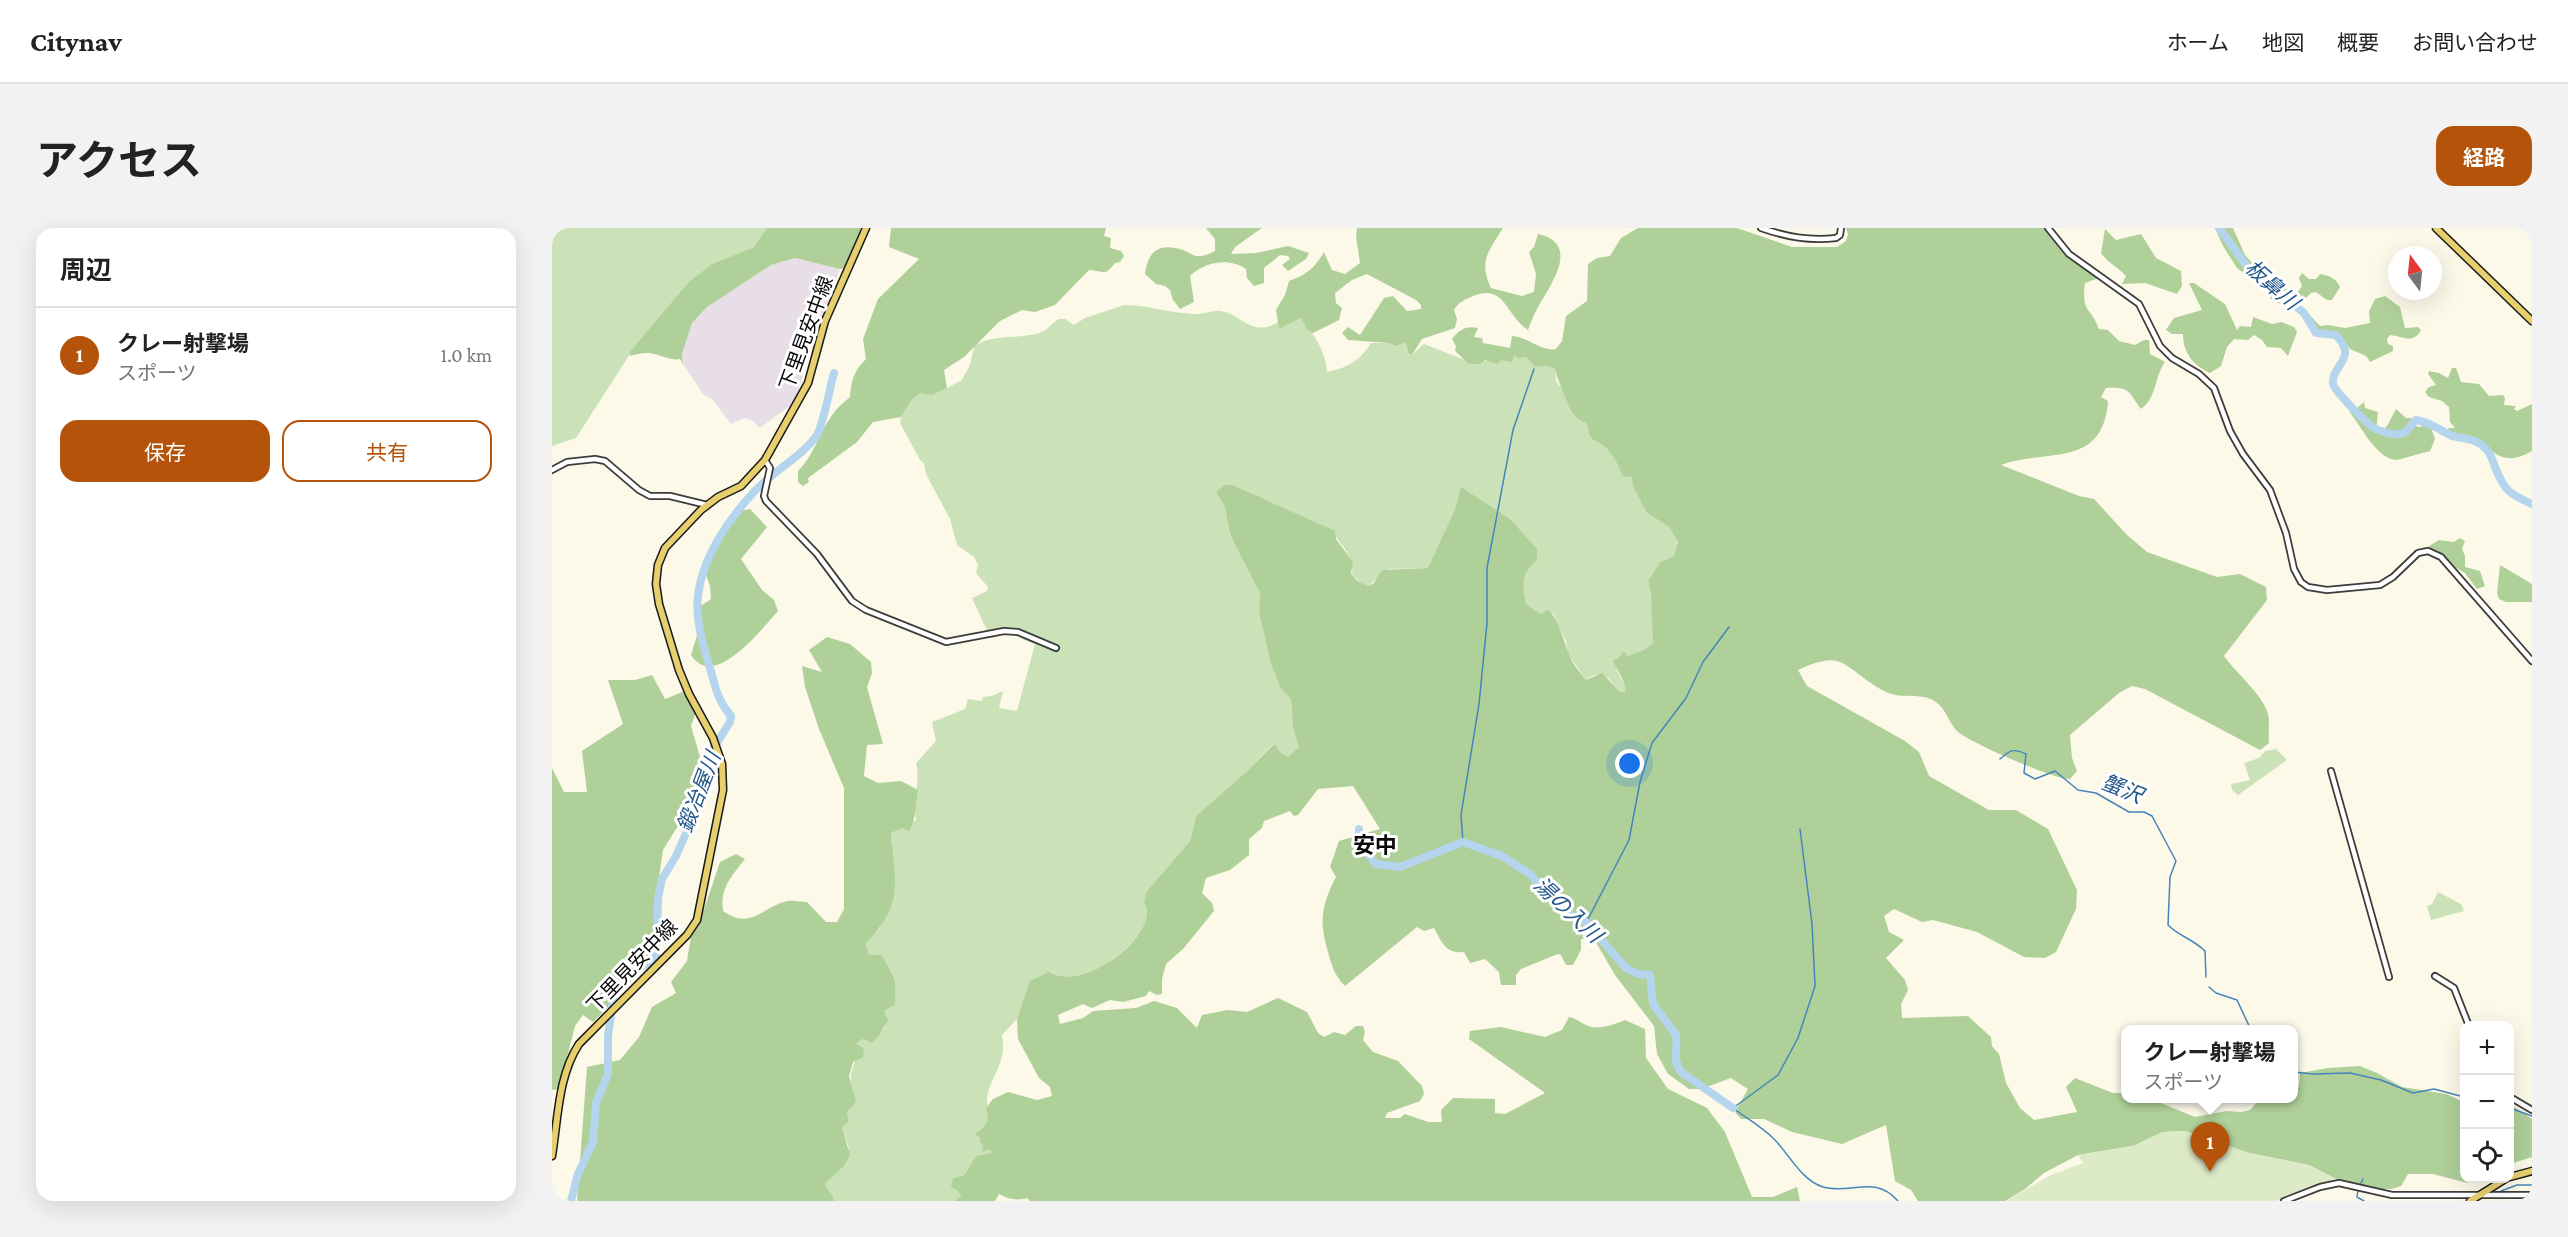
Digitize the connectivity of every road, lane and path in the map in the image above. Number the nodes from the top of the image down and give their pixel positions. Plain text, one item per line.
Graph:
1 (866, 228) edge
2 (1761, 228) edge
3 (1841, 228) edge
4 (2048, 228) edge
5 (2436, 228) edge
6 (2532, 321) edge
7 (765, 460) junction
8 (552, 470) edge
9 (707, 505) junction
10 (1056, 648) dead end
11 (2532, 661) edge
12 (2331, 771) dead end
13 (2435, 976) dead end
14 (2389, 977) dead end
15 (2467, 1021) edge
16 (2514, 1099) edge
17 (2532, 1110) edge
18 (552, 1156) edge
19 (2532, 1171) edge
20 (2514, 1176) edge
21 (2499, 1183) edge
22 (2476, 1195) junction
23 (2532, 1195) edge
24 (2284, 1201) edge
25 (2470, 1201) edge

1 - 7 main road, 下里見安中線
2 - 3 street
4 - 11 street
5 - 6 main road
7 - 9 main road, 下里見安中線
7 - 10 street
8 - 9 street
9 - 18 main road, 下里見安中線
12 - 14 street
13 - 15 street
16 - 17 street
19 - 20 main road
21 - 22 main road
22 - 23 street
22 - 24 street
22 - 25 main road

